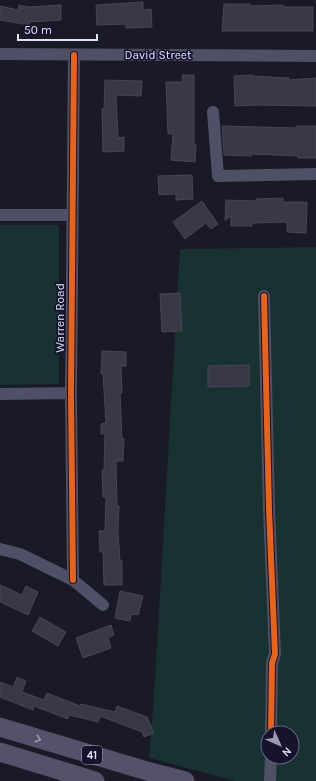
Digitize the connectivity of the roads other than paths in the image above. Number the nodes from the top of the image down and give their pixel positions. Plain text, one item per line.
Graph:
1 (0, 54) edge
2 (74, 55) junction
3 (316, 56) edge
4 (213, 112) dead end
5 (316, 174) edge
6 (0, 215) edge
7 (72, 215) junction
8 (264, 296) dead end
9 (71, 393) junction
10 (0, 394) edge
11 (0, 549) edge
12 (73, 580) junction
13 (103, 605) dead end
14 (271, 725) edge
15 (0, 727) edge
16 (0, 752) edge
17 (271, 765) edge
18 (0, 768) edge
19 (91, 781) edge
20 (95, 781) edge
21 (184, 781) edge
22 (270, 781) edge

1 - 2 street, David Street
2 - 3 street, David Street
2 - 7 street, Warren Road
4 - 5 street
6 - 7 street
7 - 9 street, Warren Road
8 - 14 street
9 - 10 street
9 - 12 street, Warren Road
11 - 12 street
12 - 13 street
15 -> 21 main road, 41
16 - 20 main road, 41
17 - 22 street
18 - 19 main road

